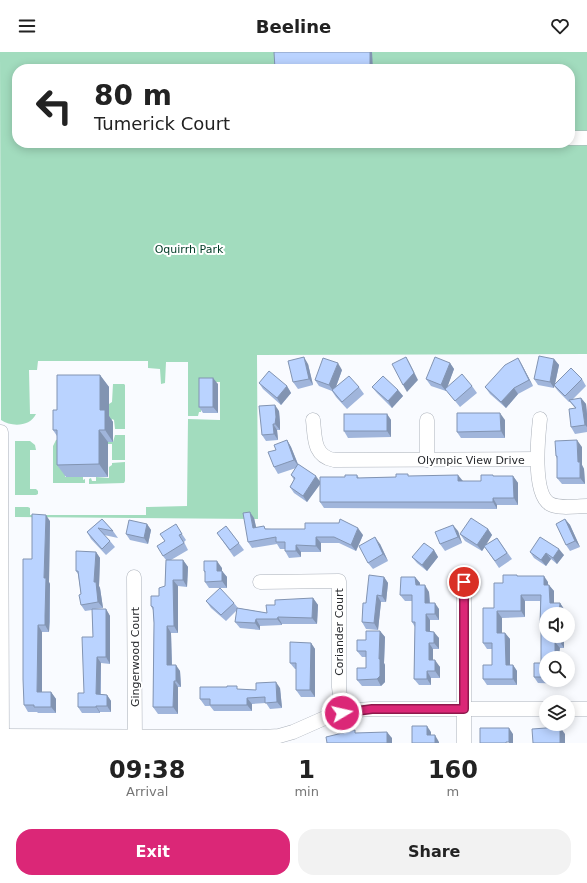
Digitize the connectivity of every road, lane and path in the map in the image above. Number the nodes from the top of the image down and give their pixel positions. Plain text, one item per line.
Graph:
1 (575, 138) edge
2 (587, 138) edge
3 (540, 419) dead end
4 (313, 420) dead end
5 (427, 420) dead end
6 (1, 432) edge
7 (537, 459) junction
8 (428, 460) junction
9 (587, 506) edge
10 (134, 577) dead end
11 (260, 582) dead end
12 (464, 582) dead end
13 (464, 709) junction
14 (539, 709) edge
15 (575, 709) edge
16 (587, 709) edge
17 (342, 713) junction
18 (2, 740) edge
19 (135, 740) edge
20 (262, 740) edge
21 (464, 743) edge

1 - 2 street
3 - 7 street
4 - 8 street, Olympic View Drive
5 - 8 street
6 - 18 street
7 - 8 street, Olympic View Drive
7 - 9 street, Olympic View Drive
10 - 19 street, Gingerwood Court
11 - 17 street, Coriander Court
12 - 13 street
13 - 14 street
13 - 17 street
13 - 21 street
15 - 16 street
17 - 20 street
18 - 19 street
19 - 20 street

